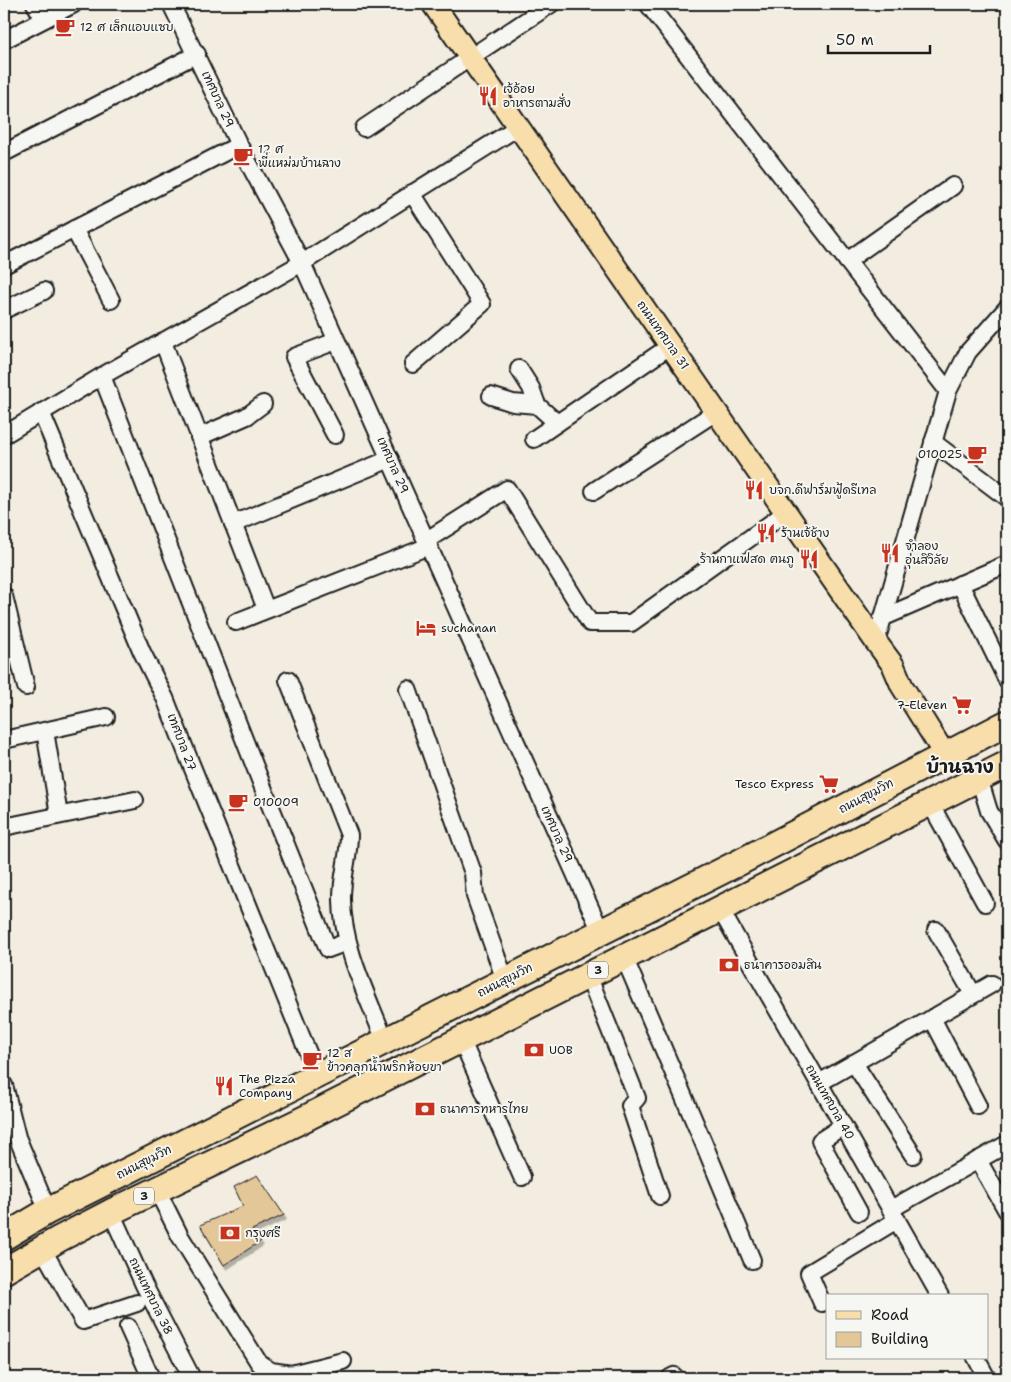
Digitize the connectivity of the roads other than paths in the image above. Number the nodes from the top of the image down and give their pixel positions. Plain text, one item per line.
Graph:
1 (35, 4) edge
2 (74, 4) edge
3 (171, 4) edge
4 (433, 4) edge
5 (551, 4) edge
6 (648, 4) edge
7 (44, 19) junction
8 (4, 40) edge
9 (196, 54) junction
10 (471, 58) junction
11 (518, 127) junction
12 (364, 128) dead end
13 (240, 146) junction
14 (4, 153) edge
15 (953, 186) dead end
16 (412, 193) junction
17 (74, 229) junction
18 (847, 261) junction
19 (302, 263) junction
20 (4, 265) edge
21 (44, 291) dead end
22 (111, 300) dead end
23 (1007, 308) edge
24 (4, 310) edge
25 (336, 341) junction
26 (163, 342) junction
27 (670, 346) junction
28 (413, 364) dead end
29 (519, 369) dead end
30 (102, 376) junction
31 (948, 392) junction
32 (491, 396) dead end
33 (264, 404) dead end
34 (538, 405) junction
35 (41, 412) junction
36 (716, 412) junction
37 (557, 423) junction
38 (335, 434) dead end
39 (4, 435) edge
40 (200, 437) junction
41 (534, 439) dead end
42 (933, 442) junction
43 (390, 458) junction
44 (594, 491) dead end
45 (1007, 498) edge
46 (786, 513) junction
47 (233, 524) junction
48 (428, 543) junction
49 (1007, 564) edge
50 (960, 584) junction
51 (4, 596) edge
52 (266, 609) junction
53 (882, 618) junction
54 (236, 622) dead end
55 (876, 642) junction
56 (288, 680) dead end
57 (1007, 680) edge
58 (26, 687) dead end
59 (408, 689) dead end
60 (106, 717) dead end
61 (1007, 723) edge
62 (45, 731) junction
63 (4, 740) edge
64 (952, 751) junction
65 (1007, 764) edge
66 (972, 782) junction
67 (134, 800) dead end
68 (930, 803) junction
69 (59, 815) junction
70 (4, 827) edge
71 (1007, 841) edge
72 (985, 903) dead end
73 (720, 909) junction
74 (936, 930) dead end
75 (601, 932) junction
76 (347, 942) junction
77 (624, 957) junction
78 (588, 975) junction
79 (506, 980) junction
80 (992, 984) dead end
81 (973, 994) junction
82 (932, 1018) junction
83 (461, 1039) junction
84 (385, 1040) junction
85 (854, 1062) junction
86 (317, 1075) junction
87 (819, 1083) junction
88 (4, 1085) edge
89 (978, 1106) dead end
90 (843, 1126) junction
91 (1007, 1144) edge
92 (913, 1155) dead end
93 (978, 1160) junction
94 (522, 1177) dead end
95 (157, 1190) junction
96 (660, 1196) dead end
97 (48, 1211) junction
98 (1007, 1211) edge
99 (111, 1212) junction
100 (859, 1212) dead end
101 (894, 1215) junction
102 (4, 1237) edge
103 (51, 1244) junction
104 (752, 1260) dead end
105 (4, 1271) edge
106 (939, 1294) edge
107 (137, 1303) dead end
108 (822, 1303) dead end
109 (128, 1327) dead end
110 (977, 1360) edge
111 (343, 1361) dead end
112 (151, 1378) edge
113 (192, 1378) edge
114 (670, 1378) edge
115 (676, 1378) edge
116 (987, 1378) edge

1 - 7 street
2 - 7 street
3 - 9 street, เทศบาล 29
4 - 10 main road, ถนนเทศบาล 31
5 - 10 street
6 - 18 street
7 - 8 street
9 - 13 street, เทศบาล 29
9 - 14 street
10 - 11 main road, ถนนเทศบาล 31
10 - 12 street
11 - 16 street
11 - 27 main road, ถนนเทศบาล 31
13 - 17 street
13 - 19 street, เทศบาล 29
15 - 18 street
16 - 19 street
16 - 28 street
17 - 20 street
17 - 22 street
18 - 31 street
19 - 25 street, เทศบาล 29
19 - 26 street
21 - 24 street
23 - 31 street
25 - 38 street
25 - 43 street, เทศบาล 29
26 - 30 street
26 - 40 street
27 - 36 main road, ถนนเทศบาล 31
27 - 37 street
29 - 34 street
30 - 35 street
30 - 76 street
31 - 42 street
32 - 34 street
33 - 40 street
34 - 37 street
35 - 39 street
35 - 86 street, เทศบาล 27
36 - 44 street
36 - 46 main road, ถนนเทศบาล 31
37 - 41 street
40 - 47 street
42 - 45 street
42 - 53 street
43 - 47 street
43 - 48 street, เทศบาล 29
46 - 48 street
46 - 55 main road, ถนนเทศบาล 31
47 - 52 street
48 - 52 street
48 - 75 street, เทศบาล 29
49 - 50 street
50 - 53 street
50 - 57 street
51 - 58 street
52 - 54 street
53 - 55 street
55 - 64 main road, ถนนเทศบาล 31
56 - 76 street
59 - 79 street
60 - 62 street
61 - 64 highway, ถนนสุขุมวิท / 3
62 - 63 street
62 - 69 street
64 - 66 highway
64 - 75 highway, ถนนสุขุมวิท / 3
65 - 66 highway, 3
66 - 68 highway, 3
66 - 71 street
67 - 69 street
68 - 72 street
68 - 73 highway, 3
69 - 70 street
73 - 77 highway, 3
73 - 87 street, ถนนเทศบาล 40
74 - 81 street
75 - 79 highway, ถนนสุขุมวิท / 3
76 - 84 street
77 - 78 highway, 3
77 - 104 street
78 - 83 highway, 3
78 - 96 street
79 - 84 highway, ถนนสุขุมวิท / 3
80 - 81 street
81 - 82 street
82 - 85 street
82 - 89 street
83 - 94 street
83 - 95 highway, 3
84 - 86 highway, ถนนสุขุมวิท / 3
85 - 87 street
85 - 92 street
86 - 97 highway, ถนนสุขุมวิท / 3
87 - 90 street, ถนนเทศบาล 40
88 - 97 street
90 - 100 street
90 - 101 street, ถนนเทศบาล 40
91 - 93 street
93 - 98 street
93 - 101 street
95 - 99 highway, 3
95 - 111 street
97 - 102 highway, ถนนสุขุมวิท / 3
97 - 103 highway
99 - 103 highway, 3
99 - 113 street, ถนนเทศบาล 38
101 - 106 street, ถนนเทศบาล 40
101 - 108 street
103 - 105 highway, 3
103 - 107 street
109 - 112 street
110 - 116 street
114 - 115 street

